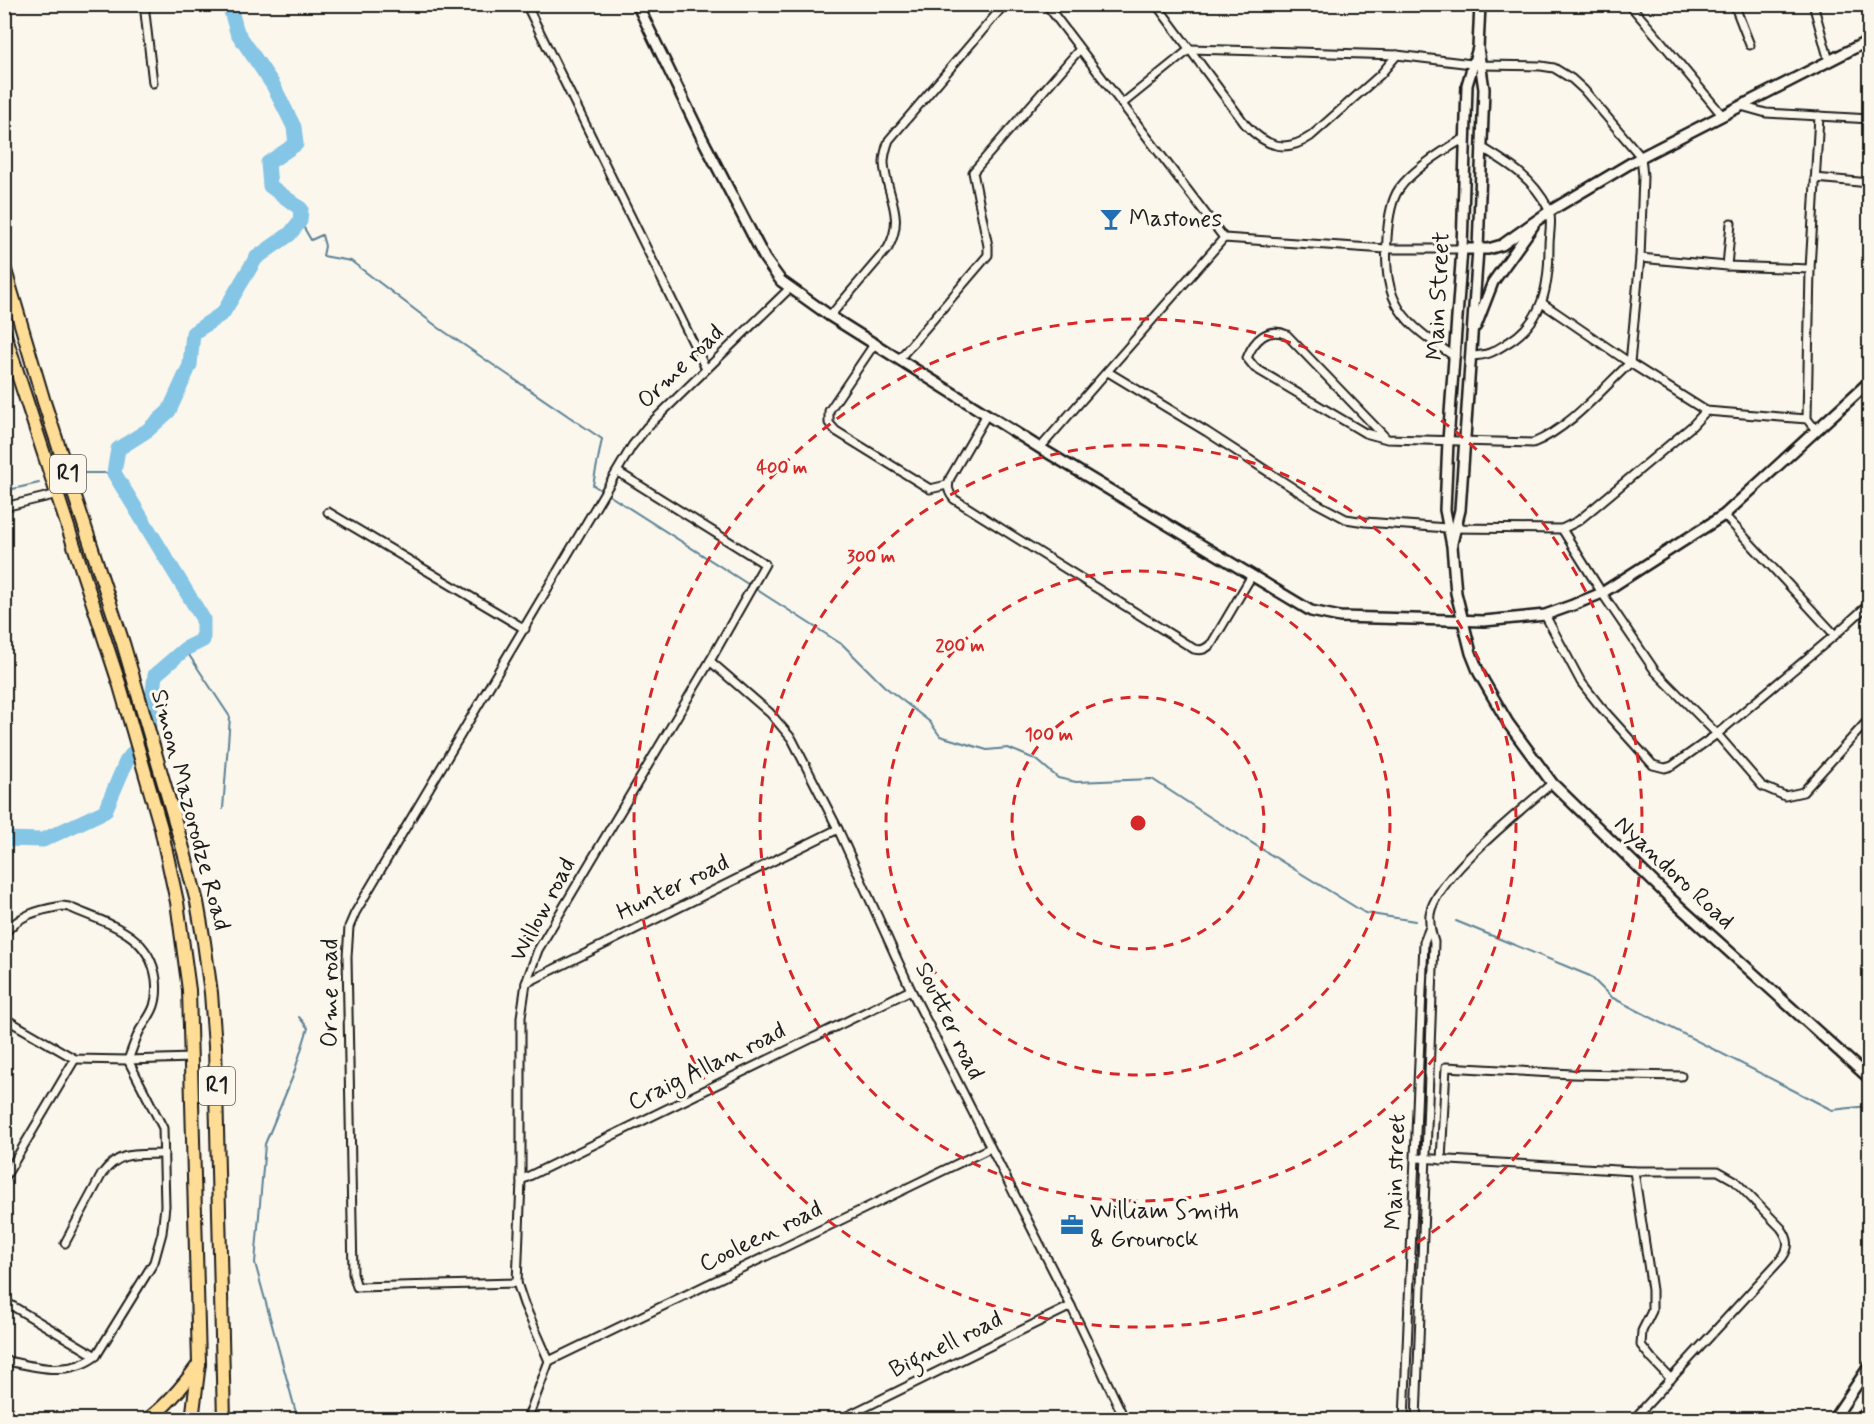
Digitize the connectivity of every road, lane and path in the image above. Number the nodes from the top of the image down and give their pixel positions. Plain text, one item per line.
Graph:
1 (144, 4) edge
2 (526, 4) edge
3 (637, 4) edge
4 (1005, 4) edge
5 (1046, 4) edge
6 (1156, 4) edge
7 (1480, 4) edge
8 (1629, 4) edge
9 (1734, 4) edge
10 (1814, 4) edge
11 (1869, 40) edge
12 (1750, 45) dead end
13 (1190, 49) junction
14 (1079, 50) junction
15 (1397, 56) junction
16 (1828, 61) junction
17 (1477, 65) junction
18 (153, 84) dead end
19 (1122, 104) junction
20 (1741, 106) junction
21 (1722, 115) junction
22 (1820, 116) junction
23 (1869, 119) edge
24 (1465, 138) junction
25 (1481, 147) junction
26 (1641, 157) junction
27 (1815, 178) junction
28 (1869, 183) edge
29 (1550, 211) junction
30 (1537, 222) junction
31 (1731, 223) dead end
32 (1224, 238) junction
33 (1386, 249) junction
34 (1462, 249) junction
35 (1478, 249) junction
36 (1640, 258) junction
37 (1727, 266) junction
38 (4, 267) edge
39 (1810, 269) junction
40 (790, 288) junction
41 (1542, 303) junction
42 (830, 316) junction
43 (4, 332) edge
44 (1473, 333) junction
45 (875, 343) junction
46 (1471, 356) junction
47 (1455, 357) junction
48 (900, 358) junction
49 (1630, 363) junction
50 (706, 369) junction
51 (1108, 372) junction
52 (1869, 381) edge
53 (1706, 411) junction
54 (987, 414) junction
55 (1807, 419) junction
56 (1816, 430) junction
57 (1387, 439) junction
58 (1448, 441) junction
59 (1465, 441) junction
60 (1040, 448) junction
61 (618, 471) junction
62 (947, 485) junction
63 (58, 494) junction
64 (4, 507) edge
65 (328, 512) dead end
66 (1724, 515) junction
67 (1452, 528) junction
68 (1562, 528) junction
69 (1251, 577) junction
70 (1602, 593) junction
71 (1869, 603) edge
72 (1545, 615) junction
73 (1462, 621) junction
74 (525, 630) junction
75 (1835, 635) junction
76 (711, 661) junction
77 (1479, 673) joint
78 (1869, 718) edge
79 (1718, 734) junction
80 (1552, 783) junction
81 (838, 829) junction
82 (1430, 927) junction
83 (4, 935) edge
84 (526, 983) junction
85 (911, 990) junction
86 (4, 1018) edge
87 (192, 1058) junction
88 (75, 1059) junction
89 (128, 1060) junction
90 (1681, 1076) dead end
91 (1869, 1079) edge
92 (990, 1148) junction
93 (164, 1154) junction
94 (1416, 1158) junction
95 (1427, 1159) junction
96 (1441, 1160) junction
97 (1635, 1171) junction
98 (4, 1179) edge
99 (521, 1180) junction
100 (65, 1243) dead end
101 (517, 1283) junction
102 (4, 1301) edge
103 (1071, 1306) junction
104 (96, 1356) junction
105 (4, 1360) edge
106 (549, 1361) junction
107 (200, 1363) junction
108 (1869, 1365) edge
109 (1671, 1379) junction
110 (1869, 1407) edge
111 (147, 1419) edge
112 (192, 1419) edge
113 (224, 1419) edge
114 (527, 1419) edge
115 (838, 1419) edge
116 (1125, 1419) edge
117 (1404, 1419) edge
118 (1416, 1419) edge
119 (1633, 1419) edge
120 (1833, 1419) edge
121 (1861, 1419) edge

1 - 18 street
2 - 50 street
3 - 40 street
4 - 42 street
5 - 14 street
6 - 13 street
7 - 17 street, Main Street
8 - 21 street
9 - 12 street
10 - 16 street
11 - 16 street
13 - 15 street
13 - 15 street
13 - 19 street
14 - 19 street
14 - 48 street
15 - 17 street
16 - 20 street
17 - 24 street, Main Street
17 - 25 street, Main Street
17 - 26 street
19 - 32 street
20 - 21 street
20 - 22 street
21 - 26 street
22 - 23 street
22 - 27 street
24 - 33 street
24 - 34 street, Main Street
25 - 29 street
25 - 35 street, Main Street
26 - 29 street
26 - 36 street
27 - 28 street
27 - 39 street
29 - 30 street
29 - 41 street
30 - 35 street
30 - 44 street
31 - 37 street
32 - 33 street
32 - 51 street
33 - 34 street
33 - 47 street
34 - 35 street
34 - 47 street, Main Street
35 - 44 street, Main Street
36 - 37 street
36 - 49 street
37 - 39 street
38 - 113 highway, Simon Mazorodze Road / R1
39 - 55 street
40 - 42 street
40 - 50 street, Orme road
41 - 46 street
41 - 49 street
42 - 45 street
43 - 63 highway, Simon Mazorodze Road / R1
44 - 46 street, Main Street
45 - 48 street
45 - 62 street
46 - 59 street, Main Street
47 - 58 street, Main Street
48 - 54 street
49 - 53 street
49 - 59 street
50 - 61 street, Orme road
51 - 60 street
51 - 67 street
52 - 56 street
53 - 55 street
53 - 68 street
54 - 60 street
54 - 62 street
55 - 56 street
56 - 66 street
57 - 57 street
57 - 58 street
58 - 59 street
58 - 67 street, Main Street
59 - 67 street, Main Street
60 - 69 street
61 - 74 street, Orme road
61 - 76 street, Willow road
62 - 69 street
63 - 64 street
63 - 87 highway, Simon Mazorodze Road / R1
65 - 74 street
66 - 70 street
66 - 75 street
67 - 68 street
67 - 73 street, Main Street
68 - 70 street
69 - 73 street
70 - 72 street
70 - 79 street
71 - 75 street
72 - 73 street
72 - 79 street
73 - 77 street, Main Street
74 - 101 street, Orme road
75 - 79 street
76 - 81 street, Soutter road
76 - 84 street, Willow road
77 - 80 street, Nyandoro Road
78 - 79 street
80 - 82 street, Main street
80 - 91 street, Nyandoro Road
81 - 84 street, Hunter road
81 - 85 street, Soutter road
82 - 94 street, Main street
82 - 95 street, Main street
83 - 89 street
84 - 99 street, Willow road
85 - 92 street, Soutter road
85 - 99 street, Craig Allan road
86 - 88 street
87 - 89 street
87 - 107 highway, R1
88 - 89 street
88 - 98 street
89 - 93 street
90 - 96 street
92 - 103 street, Soutter road
92 - 106 street, Cooleen road
93 - 100 street
93 - 104 street
94 - 95 street
94 - 117 street, Main street
95 - 96 street
95 - 118 street, Main street
96 - 97 street
97 - 109 street
97 - 109 street
99 - 101 street, Willow road
101 - 106 street, Willow road
102 - 104 street
103 - 115 street, Bignell road
103 - 116 street, Soutter road
104 - 105 street
106 - 114 street
107 - 111 highway
107 - 112 highway, R1
108 - 120 street
109 - 119 street
110 - 121 street

